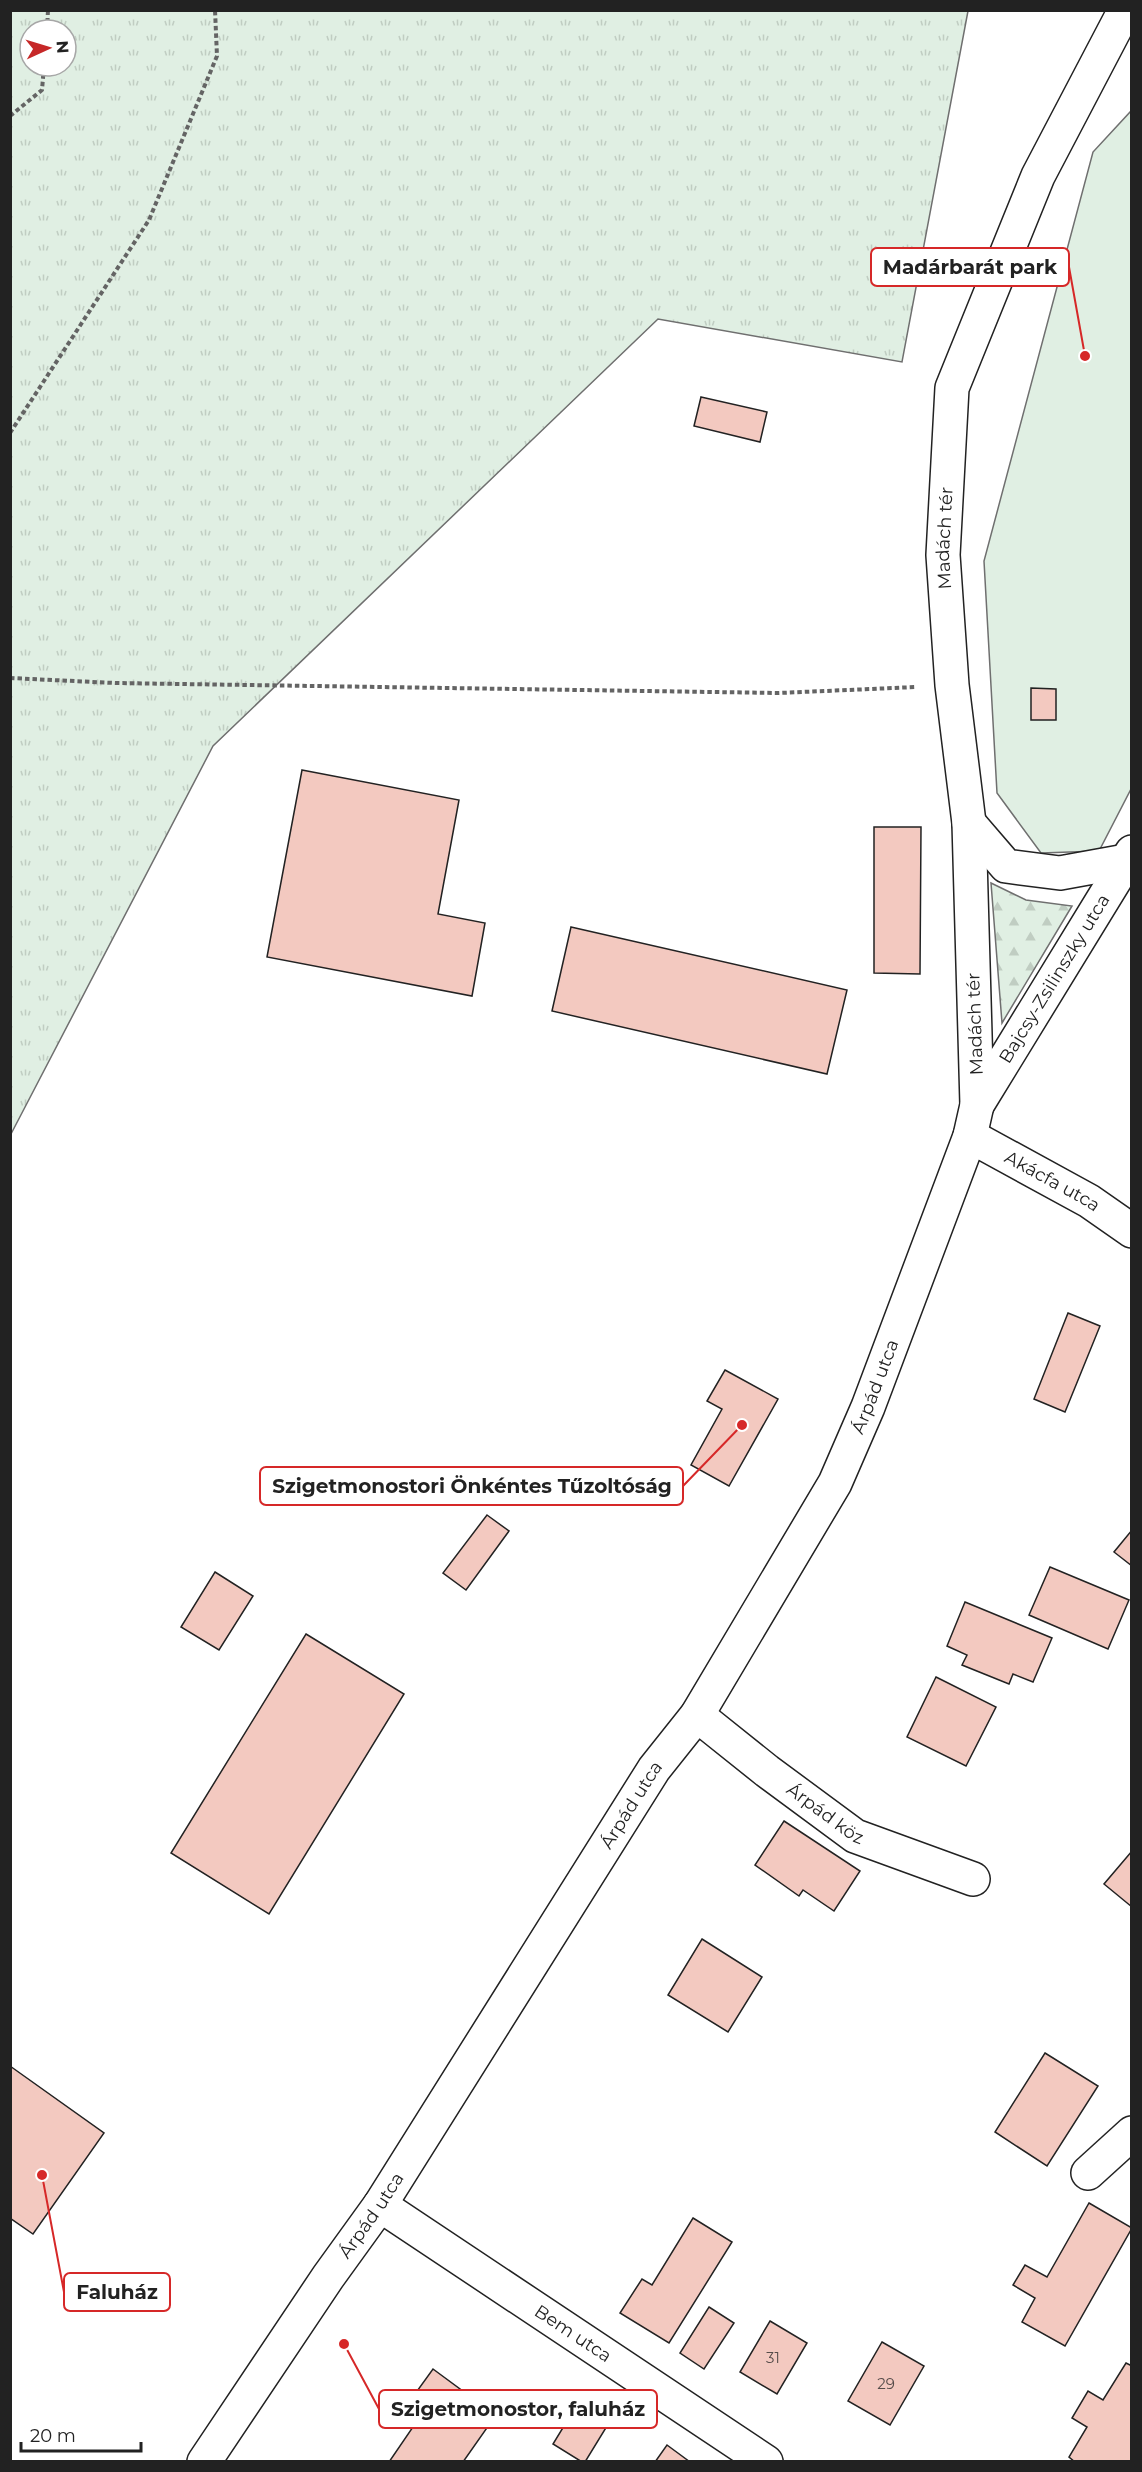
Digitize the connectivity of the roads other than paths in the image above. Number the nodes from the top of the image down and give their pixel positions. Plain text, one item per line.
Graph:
1 (1125, 10) edge
2 (969, 823) junction
3 (1130, 859) edge
4 (974, 1121) junction
5 (1131, 1231) edge
6 (697, 1715) junction
7 (973, 1879) dead end
8 (1131, 2133) edge
9 (1088, 2173) dead end
10 (380, 2205) junction
11 (204, 2462) edge
12 (766, 2462) edge

1 - 2 street, Madách tér
2 - 3 street
2 - 4 street, Madách tér
3 - 4 street, Bajcsy-Zsilinszky utca
4 - 5 street, Akácfa utca
4 - 6 street, Árpád utca
6 - 7 street, Árpád köz
6 - 10 street, Árpád utca
8 - 9 street
10 - 11 street, Árpád utca
10 - 12 street, Bem utca

